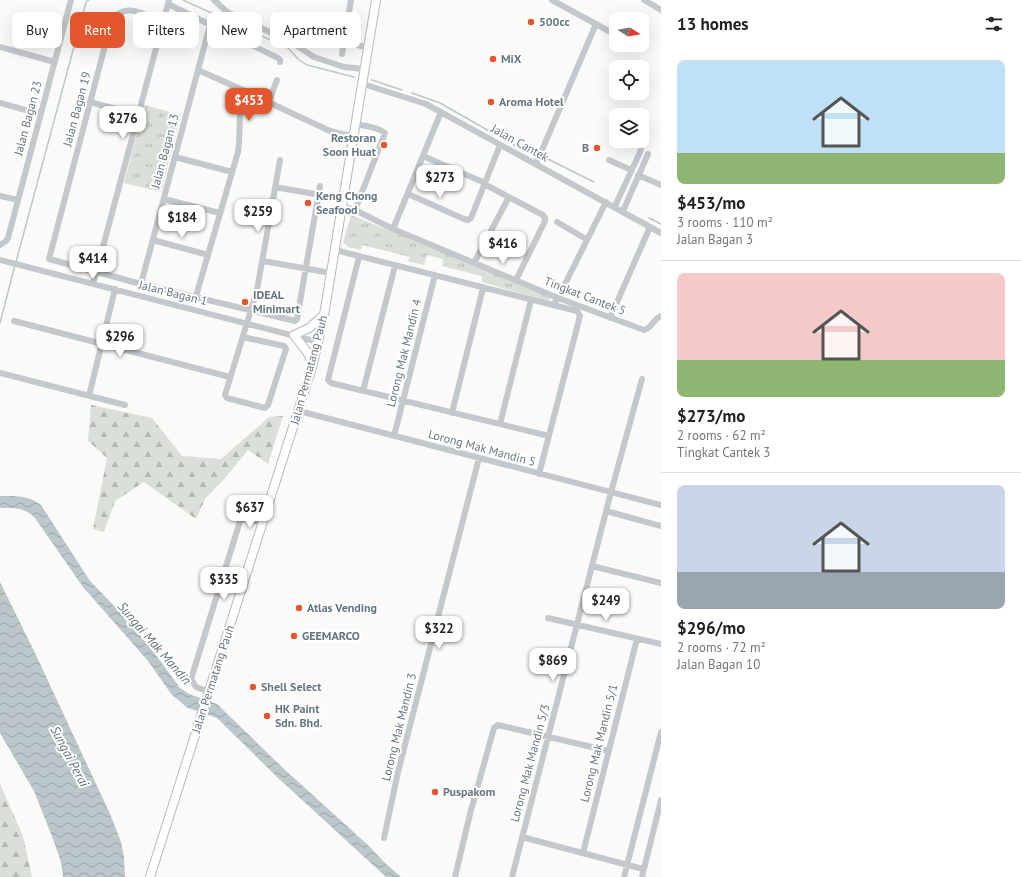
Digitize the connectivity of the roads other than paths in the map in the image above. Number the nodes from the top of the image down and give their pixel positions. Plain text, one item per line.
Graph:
1 (71, 0) edge
2 (214, 0) edge
3 (351, 0) edge
4 (376, 0) edge
5 (644, 0) edge
6 (555, 1) edge
7 (169, 2) edge
8 (661, 10) edge
9 (137, 12) edge
10 (166, 12) edge
11 (349, 12) edge
12 (207, 22) edge
13 (596, 24) junction
14 (609, 31) edge
15 (207, 36) edge
16 (361, 46) edge
17 (0, 47) edge
18 (156, 48) edge
19 (258, 48) edge
20 (343, 48) edge
21 (368, 48) junction
22 (342, 54) dead end
23 (55, 62) junction
24 (280, 62) dead end
25 (198, 70) junction
26 (365, 71) junction
27 (277, 80) dead end
28 (363, 84) junction
29 (241, 90) junction
30 (263, 99) dead end
31 (90, 102) junction
32 (0, 104) edge
33 (441, 112) junction
34 (40, 114) junction
35 (138, 116) junction
36 (356, 124) junction
37 (354, 137) junction
38 (500, 145) junction
39 (641, 150) dead end
40 (648, 154) dead end
41 (424, 156) junction
42 (175, 157) junction
43 (280, 160) dead end
44 (609, 160) dead end
45 (537, 162) junction
46 (631, 170) junction
47 (232, 172) junction
48 (638, 175) junction
49 (484, 183) junction
50 (661, 185) edge
51 (320, 186) dead end
52 (275, 187) junction
53 (408, 194) junction
54 (319, 195) junction
55 (0, 196) edge
56 (509, 197) junction
57 (164, 199) junction
58 (18, 200) junction
59 (606, 202) junction
60 (343, 203) junction
61 (614, 206) junction
62 (356, 210) junction
63 (622, 211) junction
64 (220, 214) junction
65 (557, 222) dead end
66 (650, 227) junction
67 (393, 229) junction
68 (661, 233) edge
69 (586, 239) junction
70 (153, 240) junction
71 (3, 243) edge
72 (335, 250) junction
73 (208, 255) junction
74 (359, 257) junction
75 (49, 259) joint
76 (3, 260) edge
77 (263, 261) junction
78 (474, 263) junction
79 (395, 266) junction
80 (0, 268) edge
81 (306, 269) junction
82 (96, 272) junction
83 (331, 273) junction
84 (435, 275) junction
85 (516, 280) junction
86 (93, 284) junction
87 (141, 284) junction
88 (483, 288) junction
89 (115, 290) junction
90 (196, 296) junction
91 (558, 298) junction
92 (531, 300) junction
93 (552, 306) junction
94 (251, 310) junction
95 (324, 316) junction
96 (661, 316) edge
97 (610, 318) junction
98 (14, 321) dead end
99 (295, 321) joint
100 (247, 323) junction
101 (294, 335) junction
102 (243, 337) junction
103 (318, 342) junction
104 (102, 344) junction
105 (313, 364) junction
106 (0, 373) edge
107 (230, 377) junction
108 (642, 379) dead end
109 (363, 391) junction
110 (89, 396) junction
111 (403, 401) junction
112 (125, 405) dead end
113 (299, 411) junction
114 (452, 413) junction
115 (500, 424) junction
116 (394, 436) junction
117 (549, 436) junction
118 (479, 458) junction
119 (540, 474) junction
120 (611, 492) junction
121 (661, 505) edge
122 (606, 511) junction
123 (263, 524) junction
124 (661, 526) edge
125 (592, 566) junction
126 (661, 583) edge
127 (548, 618) dead end
128 (577, 625) junction
129 (637, 639) junction
130 (661, 644) edge
131 (207, 696) junction
132 (661, 732) edge
133 (548, 736) junction
134 (609, 751) junction
135 (661, 800) edge
136 (522, 837) junction
137 (384, 838) dead end
138 (583, 853) junction
139 (627, 865) junction
140 (643, 869) junction
141 (150, 877) edge
142 (455, 877) edge
143 (512, 877) edge
144 (624, 877) edge
145 (642, 877) edge

1 - 23 street, Jalan Bagan 23
2 - 26 street
3 - 11 street
4 - 21 main road, Jalan Permatang Pauh
5 - 8 street
6 - 13 street
7 - 10 street
7 - 12 street
9 - 31 street, Jalan Bagan 19
13 - 14 street
13 - 45 street
15 - 25 street, Jalan Bagan 13
16 - 21 street
17 - 23 street
18 - 35 street
19 - 24 street
20 - 22 street
21 - 26 main road, Jalan Permatang Pauh
23 - 34 street, Jalan Bagan 23
25 - 29 street
25 - 42 street, Jalan Bagan 13
26 - 28 main road, Jalan Permatang Pauh
27 - 37 street
28 - 33 street, Jalan Cantek
28 - 36 main road, Jalan Permatang Pauh
29 - 30 street
29 - 47 street
31 - 35 street
31 - 75 street, Jalan Bagan 19
32 - 34 street
33 - 38 street, Jalan Cantek
33 - 41 street
34 - 58 street, Jalan Bagan 23
35 - 82 street
36 - 37 main road, Jalan Permatang Pauh
36 - 62 street
37 - 60 main road, Jalan Permatang Pauh
38 - 45 street, Jalan Cantek
38 - 49 street
39 - 46 street
40 - 48 street
41 - 49 street
41 - 53 street
42 - 47 street
42 - 57 street, Jalan Bagan 13
43 - 52 street
44 - 46 street
45 - 59 street, Jalan Cantek
46 - 61 street
47 - 64 street
48 - 50 street
48 - 63 street
49 - 53 street
49 - 56 street
51 - 54 street, Jalan Permatang Pauh
52 - 54 street
52 - 77 street
53 - 67 street
54 - 60 street
54 - 81 street, Jalan Permatang Pauh
55 - 58 street
56 - 78 street
56 - 85 street
57 - 64 street
57 - 70 street, Jalan Bagan 13
58 - 71 street, Jalan Bagan 23
59 - 61 street, Jalan Cantek
59 - 69 street
60 - 62 street, Tingkat Cantek 5
60 - 72 main road, Jalan Permatang Pauh
61 - 63 street, Jalan Cantek
62 - 67 street, Tingkat Cantek 5
63 - 66 street, Jalan Cantek
64 - 73 street
65 - 69 street
66 - 68 street, Jalan Cantek
66 - 97 street
67 - 78 street, Tingkat Cantek 5
69 - 91 street
70 - 73 street
70 - 87 street, Jalan Bagan 13
72 - 74 street
72 - 83 main road, Jalan Permatang Pauh
73 - 90 street
74 - 79 street
74 - 109 street
75 - 82 street, Jalan Bagan 1
76 - 80 street
76 - 86 street, Jalan Bagan 1
77 - 81 street
77 - 94 street
78 - 85 street, Tingkat Cantek 5
79 - 84 street
79 - 109 street
81 - 83 street
81 - 99 street, Jalan Permatang Pauh
82 - 86 street
82 - 87 street, Jalan Bagan 1
83 - 95 main road, Jalan Permatang Pauh
84 - 88 street
84 - 111 street, Lorong Mak Mandin 4
85 - 91 street, Tingkat Cantek 5
86 - 89 street, Jalan Bagan 1
87 - 90 street, Jalan Bagan 1
88 - 92 street
88 - 114 street
89 - 100 street, Jalan Bagan 1
89 - 104 street
90 - 94 street, Jalan Bagan 1
91 - 93 street
91 - 97 street, Tingkat Cantek 5
92 - 93 street
92 - 115 street
93 - 117 street
94 - 99 street, Jalan Bagan 1
94 - 100 street
95 - 101 main road
95 - 103 main road, Jalan Permatang Pauh
96 - 97 street, Tingkat Cantek 5
98 - 104 street
100 - 101 street, Jalan Bagan 1
100 - 102 street
101 - 103 street, Jalan Bagan 1
101 - 105 main road
102 - 107 street
102 - 107 street
103 - 105 main road, Jalan Permatang Pauh
104 - 107 street
104 - 110 street
105 - 113 main road, Jalan Permatang Pauh
106 - 110 street
108 - 120 street
109 - 111 street
110 - 112 street
111 - 114 street
111 - 116 street, Lorong Mak Mandin 4
113 - 116 street, Lorong Mak Mandin 5
113 - 123 main road, Jalan Permatang Pauh
114 - 115 street
115 - 117 street
116 - 118 street, Lorong Mak Mandin 5
117 - 119 street
118 - 119 street, Lorong Mak Mandin 5
118 - 137 street, Lorong Mak Mandin 3
119 - 120 street, Lorong Mak Mandin 5
120 - 121 street, Lorong Mak Mandin 5
120 - 122 street, Lorong Mak Mandin 5/3
122 - 124 street
122 - 125 street, Lorong Mak Mandin 5/3
123 - 131 main road, Jalan Permatang Pauh
123 - 131 street
125 - 126 street
125 - 128 street, Lorong Mak Mandin 5/3
127 - 128 street
128 - 129 street
128 - 133 street, Lorong Mak Mandin 5/3
129 - 130 street
129 - 134 street, Lorong Mak Mandin 5/1
131 - 141 main road, Jalan Permatang Pauh
132 - 139 street
133 - 134 street
133 - 136 street, Lorong Mak Mandin 5/3
133 - 142 street
134 - 138 street, Lorong Mak Mandin 5/1
135 - 140 street
136 - 138 street
136 - 143 street, Lorong Mak Mandin 5/3
138 - 139 street
139 - 140 street
139 - 144 street
140 - 145 street

